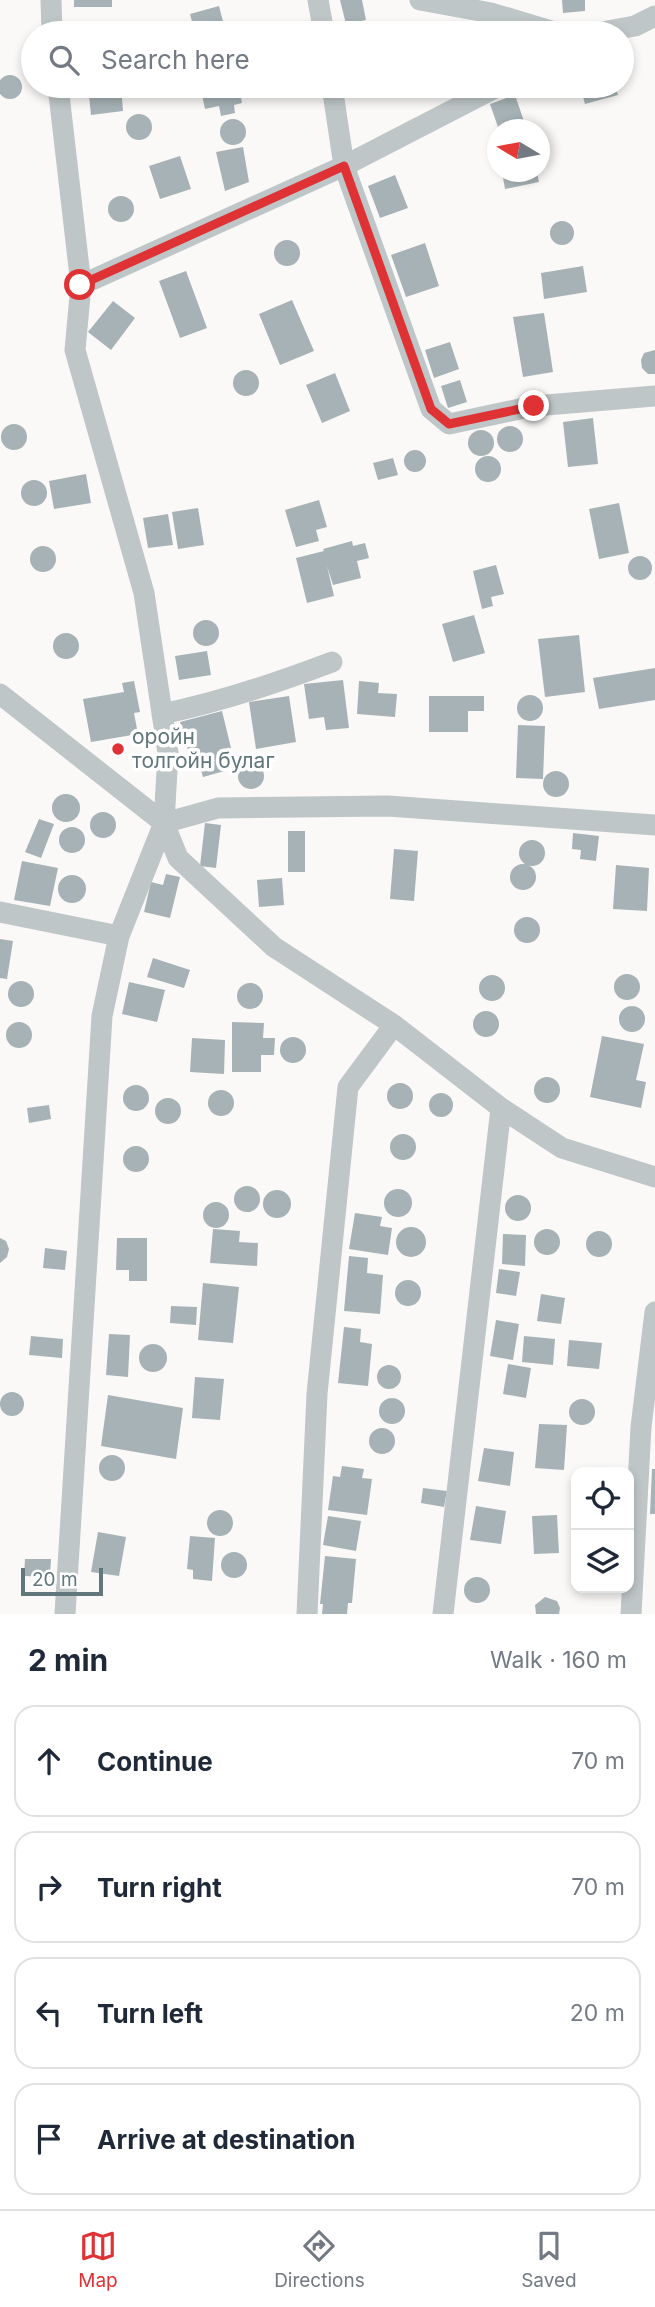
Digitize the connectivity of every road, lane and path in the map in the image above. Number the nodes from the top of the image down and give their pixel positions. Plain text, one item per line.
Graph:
1 (51, 0) edge
2 (318, 0) edge
3 (420, 0) edge
4 (655, 16) edge
5 (52, 21) edge
6 (322, 21) edge
7 (518, 21) edge
8 (634, 26) edge
9 (59, 98) edge
10 (334, 98) edge
11 (476, 98) edge
12 (344, 166) junction
13 (80, 285) junction
14 (655, 396) edge
15 (332, 662) dead end
16 (0, 694) edge
17 (162, 714) junction
18 (164, 823) junction
19 (655, 825) edge
20 (0, 912) edge
21 (119, 936) junction
22 (394, 1025) junction
23 (501, 1108) junction
24 (655, 1177) edge
25 (655, 1312) edge
26 (65, 1614) edge
27 (307, 1614) edge
28 (443, 1614) edge
29 (631, 1614) edge

1 - 5 street
2 - 6 street
3 - 7 street
4 - 8 street
9 - 13 street
10 - 12 street
11 - 12 street
12 - 13 street
12 - 14 street
13 - 17 street
15 - 17 street
16 - 18 street
17 - 18 street
18 - 19 street
18 - 21 street
18 - 22 street
20 - 21 street
21 - 26 street
22 - 23 street
22 - 27 street
23 - 24 street
23 - 28 street
25 - 29 street

